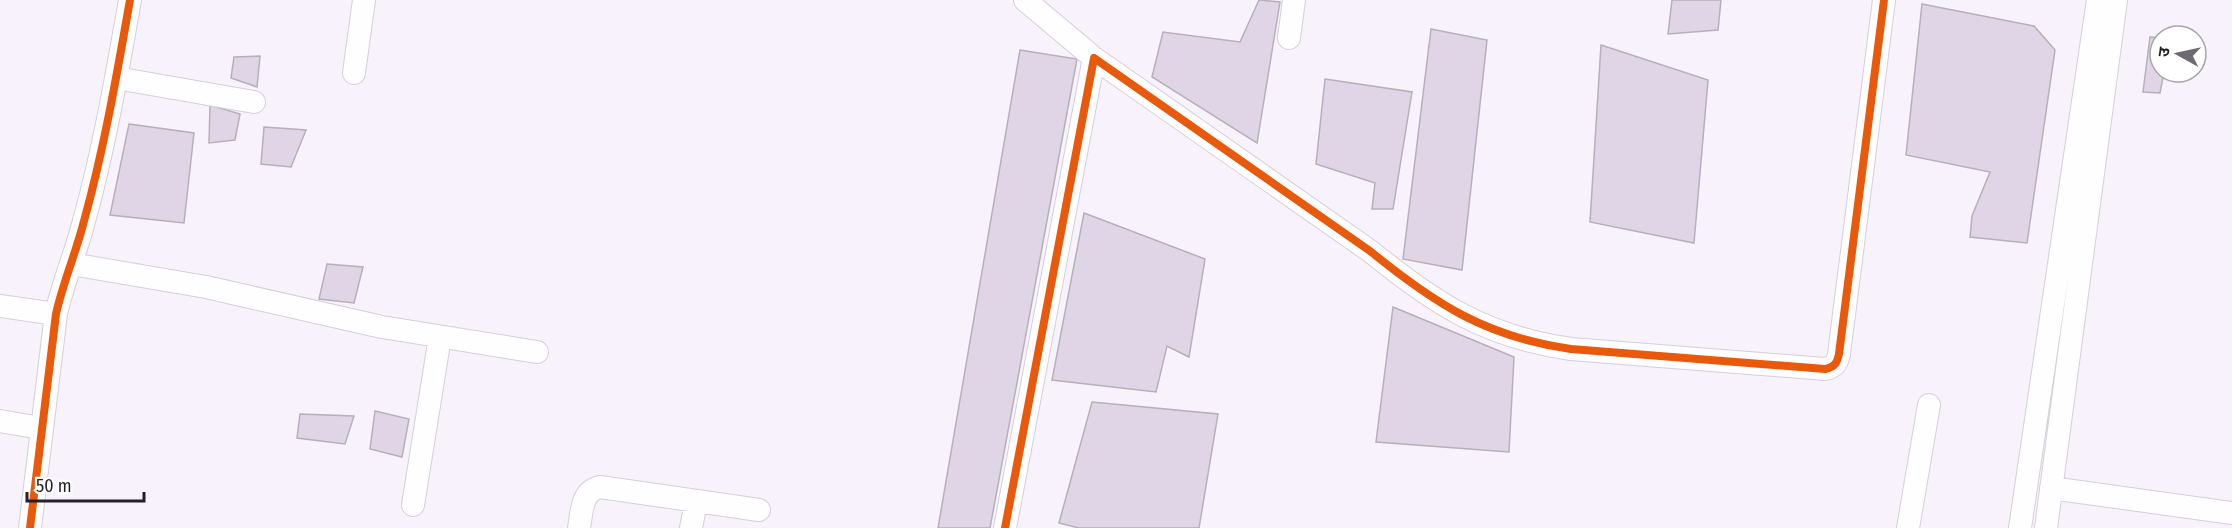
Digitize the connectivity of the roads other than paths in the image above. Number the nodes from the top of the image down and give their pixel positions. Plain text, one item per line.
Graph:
1 (130, 0) edge
2 (364, 0) edge
3 (1024, 0) edge
4 (1294, 0) edge
5 (1884, 0) edge
6 (2098, 0) edge
7 (2116, 0) edge
8 (1289, 38) dead end
9 (1094, 58) junction
10 (354, 73) dead end
11 (116, 78) junction
12 (254, 102) dead end
13 (2067, 206) junction
14 (2089, 209) junction
15 (71, 264) junction
16 (0, 306) edge
17 (56, 314) junction
18 (440, 337) junction
19 (537, 352) dead end
20 (1929, 405) dead end
21 (0, 421) edge
22 (41, 428) junction
23 (2051, 488) junction
24 (696, 502) junction
25 (413, 505) dead end
26 (759, 510) dead end
27 (2232, 513) edge
28 (30, 528) edge
29 (579, 528) edge
30 (691, 528) edge
31 (1005, 528) edge
32 (1908, 528) edge
33 (2020, 528) edge
34 (2046, 528) edge

1 - 11 street
2 - 10 street
3 - 9 street
4 - 8 street
5 - 9 street
6 - 13 street
7 - 14 street
9 - 31 street
11 - 12 street
11 - 15 street
13 - 14 street
13 - 33 street
14 - 23 street
15 - 17 street
15 - 18 street
16 - 17 street
17 - 22 street
18 - 19 street
18 - 25 street
20 - 32 street
21 - 22 street
22 - 28 street
23 - 27 street
23 - 34 street
24 - 26 street
24 - 29 street
24 - 30 street

